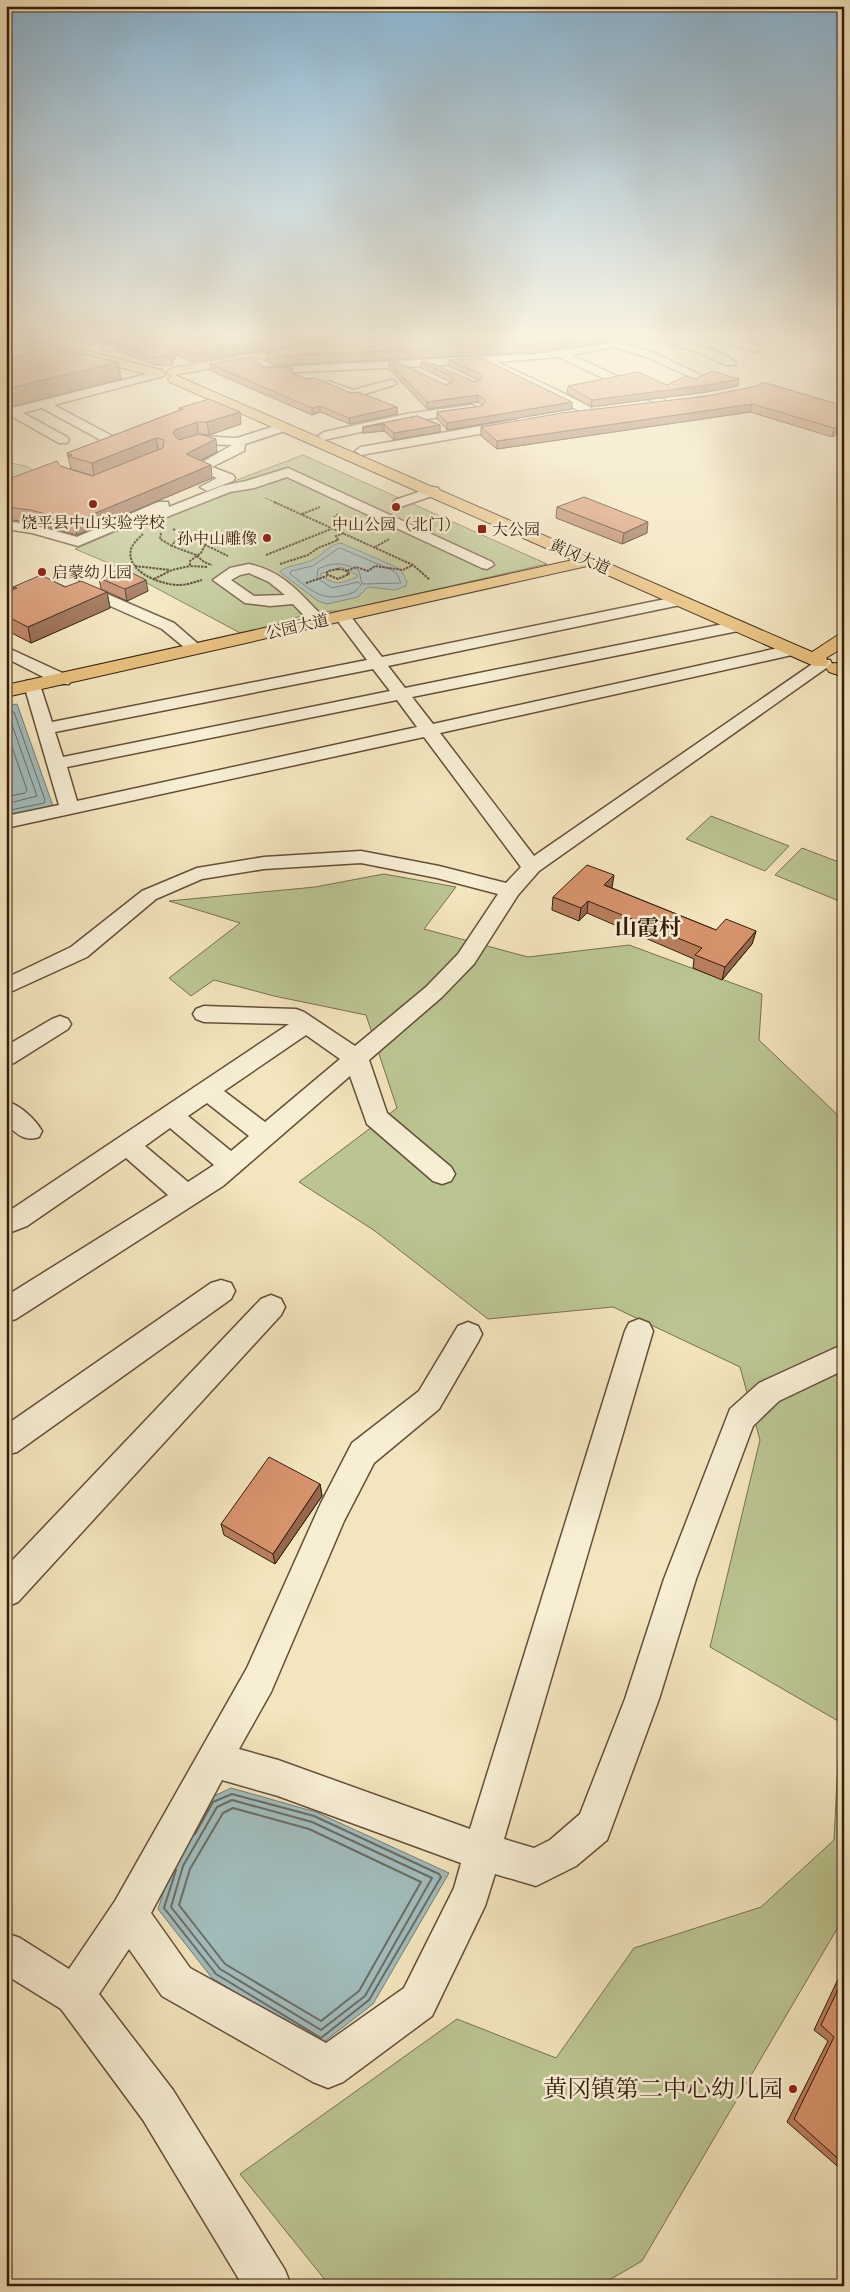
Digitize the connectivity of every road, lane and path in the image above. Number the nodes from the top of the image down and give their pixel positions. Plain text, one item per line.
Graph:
1 (190, 444) edge
2 (238, 444) edge
3 (336, 444) edge
4 (401, 444) edge
5 (182, 447) edge
6 (361, 451) dead end
7 (433, 491) dead end
8 (261, 496) dead end
9 (400, 503) tunnel mouth
10 (334, 517) dead end
11 (150, 519) dead end
12 (6, 525) edge
13 (341, 525) dead end
14 (168, 527) dead end
15 (334, 528) junction
16 (357, 530) dead end
17 (161, 532) dead end
18 (180, 533) junction
19 (344, 533) junction
20 (141, 536) dead end
21 (392, 537) dead end
22 (205, 545) junction
23 (172, 546) junction
24 (375, 546) junction
25 (197, 556) junction
26 (229, 556) dead end
27 (588, 561) dead end
28 (265, 563) junction
29 (413, 565) junction
30 (487, 565) dead end
31 (134, 566) junction
32 (190, 566) junction
33 (172, 570) junction
34 (348, 571) junction
35 (206, 578) dead end
36 (61, 579) dead end
37 (154, 579) junction
38 (424, 585) dead end
39 (296, 599) junction
40 (680, 601) dead end
41 (342, 616) junction
42 (318, 621) junction
43 (738, 626) dead end
44 (844, 639) edge
45 (196, 649) junction
46 (792, 650) dead end
47 (6, 652) edge
48 (830, 661) edge
49 (378, 662) junction
50 (63, 680) junction
51 (32, 685) junction
52 (6, 691) edge
53 (403, 694) junction
54 (44, 729) junction
55 (430, 730) junction
56 (56, 764) junction
57 (70, 808) junction
58 (6, 822) edge
59 (532, 867) junction
60 (510, 891) junction
61 (6, 987) edge
62 (204, 1014) dead end
63 (60, 1024) dead end
64 (306, 1024) junction
65 (6, 1057) edge
66 (356, 1058) junction
67 (207, 1091) junction
68 (6, 1110) edge
69 (171, 1115) junction
70 (30, 1131) dead end
71 (265, 1135) junction
72 (127, 1145) junction
73 (231, 1164) junction
74 (442, 1174) dead end
75 (187, 1196) junction
76 (6, 1224) edge
77 (221, 1291) dead end
78 (271, 1307) dead end
79 (6, 1311) edge
80 (639, 1331) dead end
81 (468, 1334) dead end
82 (844, 1356) edge
83 (6, 1442) edge
84 (6, 1591) edge
85 (213, 1760) junction
86 (482, 1852) junction
87 (129, 1915) junction
88 (6, 1952) edge
89 (75, 1995) junction
90 (268, 2286) edge

1 - 5 street
2 - 12 street
3 - 48 main road, 黄冈大道
4 - 6 street
7 - 9 street
8 - 15 path
10 - 16 path
11 - 30 street
13 - 15 path
14 - 18 path
15 - 19 path
15 - 28 path
17 - 23 path
18 - 22 path
18 - 23 path
19 - 24 path
19 - 28 path
20 - 31 path
21 - 24 path
22 - 25 path
22 - 26 path
23 - 25 path
24 - 29 path
25 - 32 path
25 - 32 path
27 - 41 main road, 公园大道
28 - 39 street
28 - 39 street
29 - 34 path
29 - 38 path
31 - 33 path
31 - 37 path
32 - 33 path
33 - 37 path
34 - 34 path
35 - 37 path
36 - 45 street
39 - 42 street
40 - 49 street
41 - 42 main road, 公园大道
41 - 49 street
42 - 45 main road, 公园大道
43 - 53 street
44 - 48 main road
45 - 50 main road, 公园大道
46 - 55 street
47 - 50 street
48 - 59 street
49 - 53 street
49 - 54 street
50 - 51 main road, 公园大道
51 - 52 main road, 公园大道
51 - 54 street
53 - 55 street
53 - 56 street
54 - 56 street
55 - 57 street
55 - 59 street
56 - 57 street
57 - 58 street
59 - 60 street
60 - 61 street
60 - 66 street
62 - 64 street
63 - 65 street
64 - 66 street
64 - 67 street
66 - 71 street
66 - 74 street
67 - 69 street
67 - 71 street
68 - 70 street
69 - 72 street
69 - 73 street
71 - 73 street
72 - 75 street
72 - 76 street
73 - 75 street
75 - 79 street
77 - 83 street
78 - 84 street
80 - 86 street
81 - 85 street
82 - 86 street
85 - 86 street
85 - 87 street
86 - 87 street
87 - 89 street
88 - 89 street
89 - 90 street

